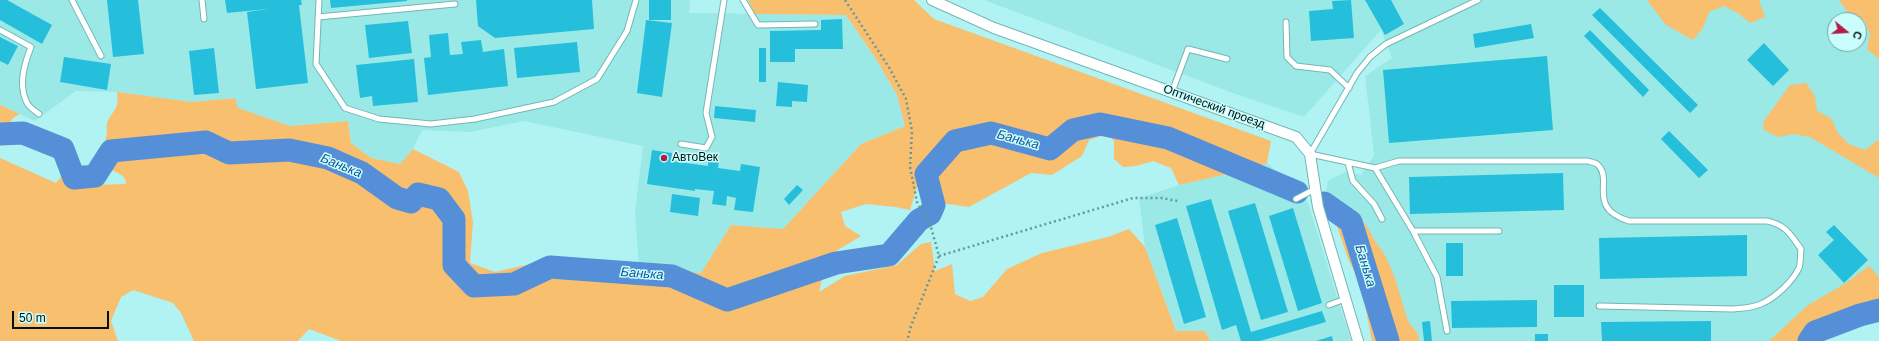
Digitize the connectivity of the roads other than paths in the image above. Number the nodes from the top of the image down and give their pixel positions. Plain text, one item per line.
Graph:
1 (72, 0) edge
2 (202, 0) edge
3 (319, 0) edge
4 (636, 0) edge
5 (724, 0) edge
6 (743, 0) edge
7 (932, 0) edge
8 (1478, 0) edge
9 (455, 4) dead end
10 (318, 17) junction
11 (204, 19) dead end
12 (1286, 22) dead end
13 (815, 24) dead end
14 (0, 30) edge
15 (101, 56) dead end
16 (1227, 58) dead end
17 (1349, 88) junction
18 (1172, 92) junction
19 (39, 114) dead end
20 (681, 144) dead end
21 (1310, 154) junction
22 (1348, 163) junction
23 (1375, 168) junction
24 (1315, 189) junction
25 (1296, 199) dead end
26 (1382, 219) dead end
27 (1413, 231) junction
28 (1499, 231) dead end
29 (1345, 300) junction
30 (1329, 305) dead end
31 (1599, 306) dead end
32 (1447, 331) dead end
33 (1358, 341) edge

1 - 15 lane
2 - 11 lane
3 - 10 lane
4 - 10 lane
5 - 20 lane
6 - 13 lane
7 - 18 street, Оптический проезд
8 - 17 lane
9 - 10 lane
12 - 17 lane
14 - 19 lane
16 - 18 lane
17 - 21 lane
18 - 21 street, Оптический проезд
21 - 22 lane
21 - 24 street
22 - 23 lane
22 - 26 lane
23 - 27 lane
23 - 31 lane
24 - 25 lane
24 - 29 street
27 - 28 lane
27 - 32 lane
29 - 30 lane
29 - 33 street

